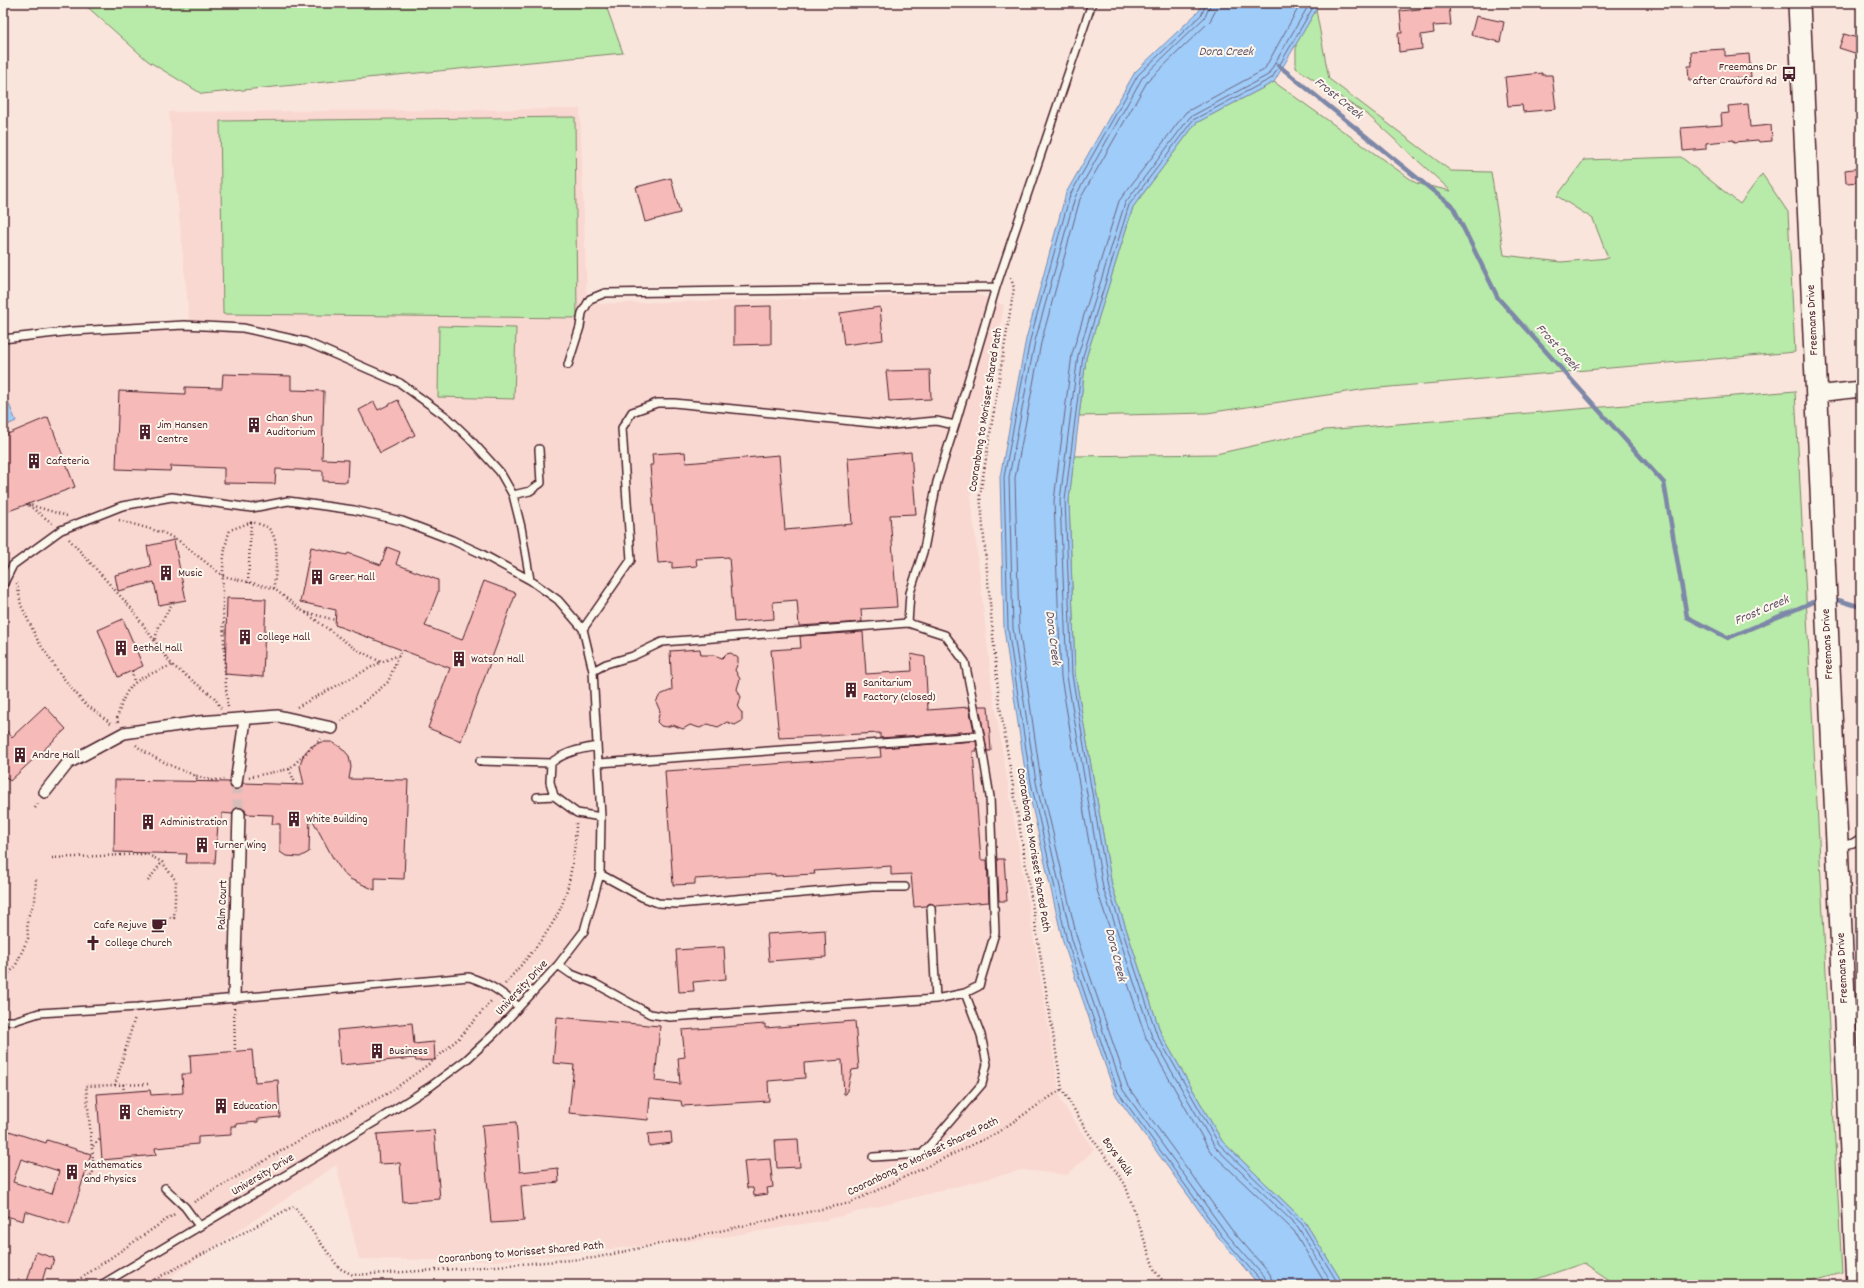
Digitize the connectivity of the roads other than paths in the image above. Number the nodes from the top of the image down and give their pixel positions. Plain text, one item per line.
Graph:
1 (1092, 3) edge
2 (1799, 3) edge
3 (996, 287) junction
4 (3, 339) edge
5 (568, 365) dead end
6 (1861, 389) edge
7 (1816, 394) junction
8 (955, 425) junction
9 (540, 449) dead end
10 (513, 496) junction
11 (530, 580) junction
12 (3, 585) edge
13 (908, 623) junction
14 (583, 629) junction
15 (593, 671) junction
16 (245, 720) junction
17 (332, 728) dead end
18 (980, 736) junction
19 (597, 746) junction
20 (480, 762) dead end
21 (551, 762) junction
22 (598, 763) junction
23 (236, 781) tunnel mouth
24 (45, 792) dead end
25 (554, 796) junction
26 (537, 797) dead end
27 (238, 814) tunnel mouth
28 (601, 816) junction
29 (1861, 838) edge
30 (1838, 846) junction
31 (600, 874) junction
32 (905, 887) dead end
33 (931, 908) dead end
34 (558, 965) junction
35 (965, 993) junction
36 (234, 997) junction
37 (936, 999) junction
38 (518, 1007) junction
39 (3, 1021) edge
40 (874, 1157) dead end
41 (165, 1188) dead end
42 (199, 1226) junction
43 (101, 1285) edge
44 (1857, 1285) edge

1 - 3 lane
2 - 7 main road, Freemans Drive
3 - 5 lane
3 - 8 lane
4 - 10 lane
6 - 7 street
7 - 30 main road, Freemans Drive
8 - 13 lane
8 - 14 lane
9 - 10 lane
10 - 11 lane
11 - 12 lane, University Drive
11 - 14 lane, University Drive
13 - 15 lane
13 - 18 lane
14 - 15 lane, University Drive
15 - 19 lane, University Drive
16 - 17 street
16 - 23 street
16 - 24 street
18 - 22 lane
18 - 35 lane
19 - 21 lane
19 - 22 lane, University Drive
20 - 21 lane
21 - 25 lane
22 - 28 lane, University Drive
25 - 26 lane
25 - 28 lane
27 - 36 street, Palm Court
28 - 31 lane, University Drive
29 - 30 lane
30 - 44 main road, Freemans Drive
31 - 32 lane
31 - 34 lane, University Drive
33 - 37 lane
34 - 37 lane
34 - 38 lane, University Drive
35 - 37 lane
35 - 40 lane
36 - 38 lane
36 - 39 lane
38 - 42 lane, University Drive
41 - 42 lane
42 - 43 lane, University Drive

